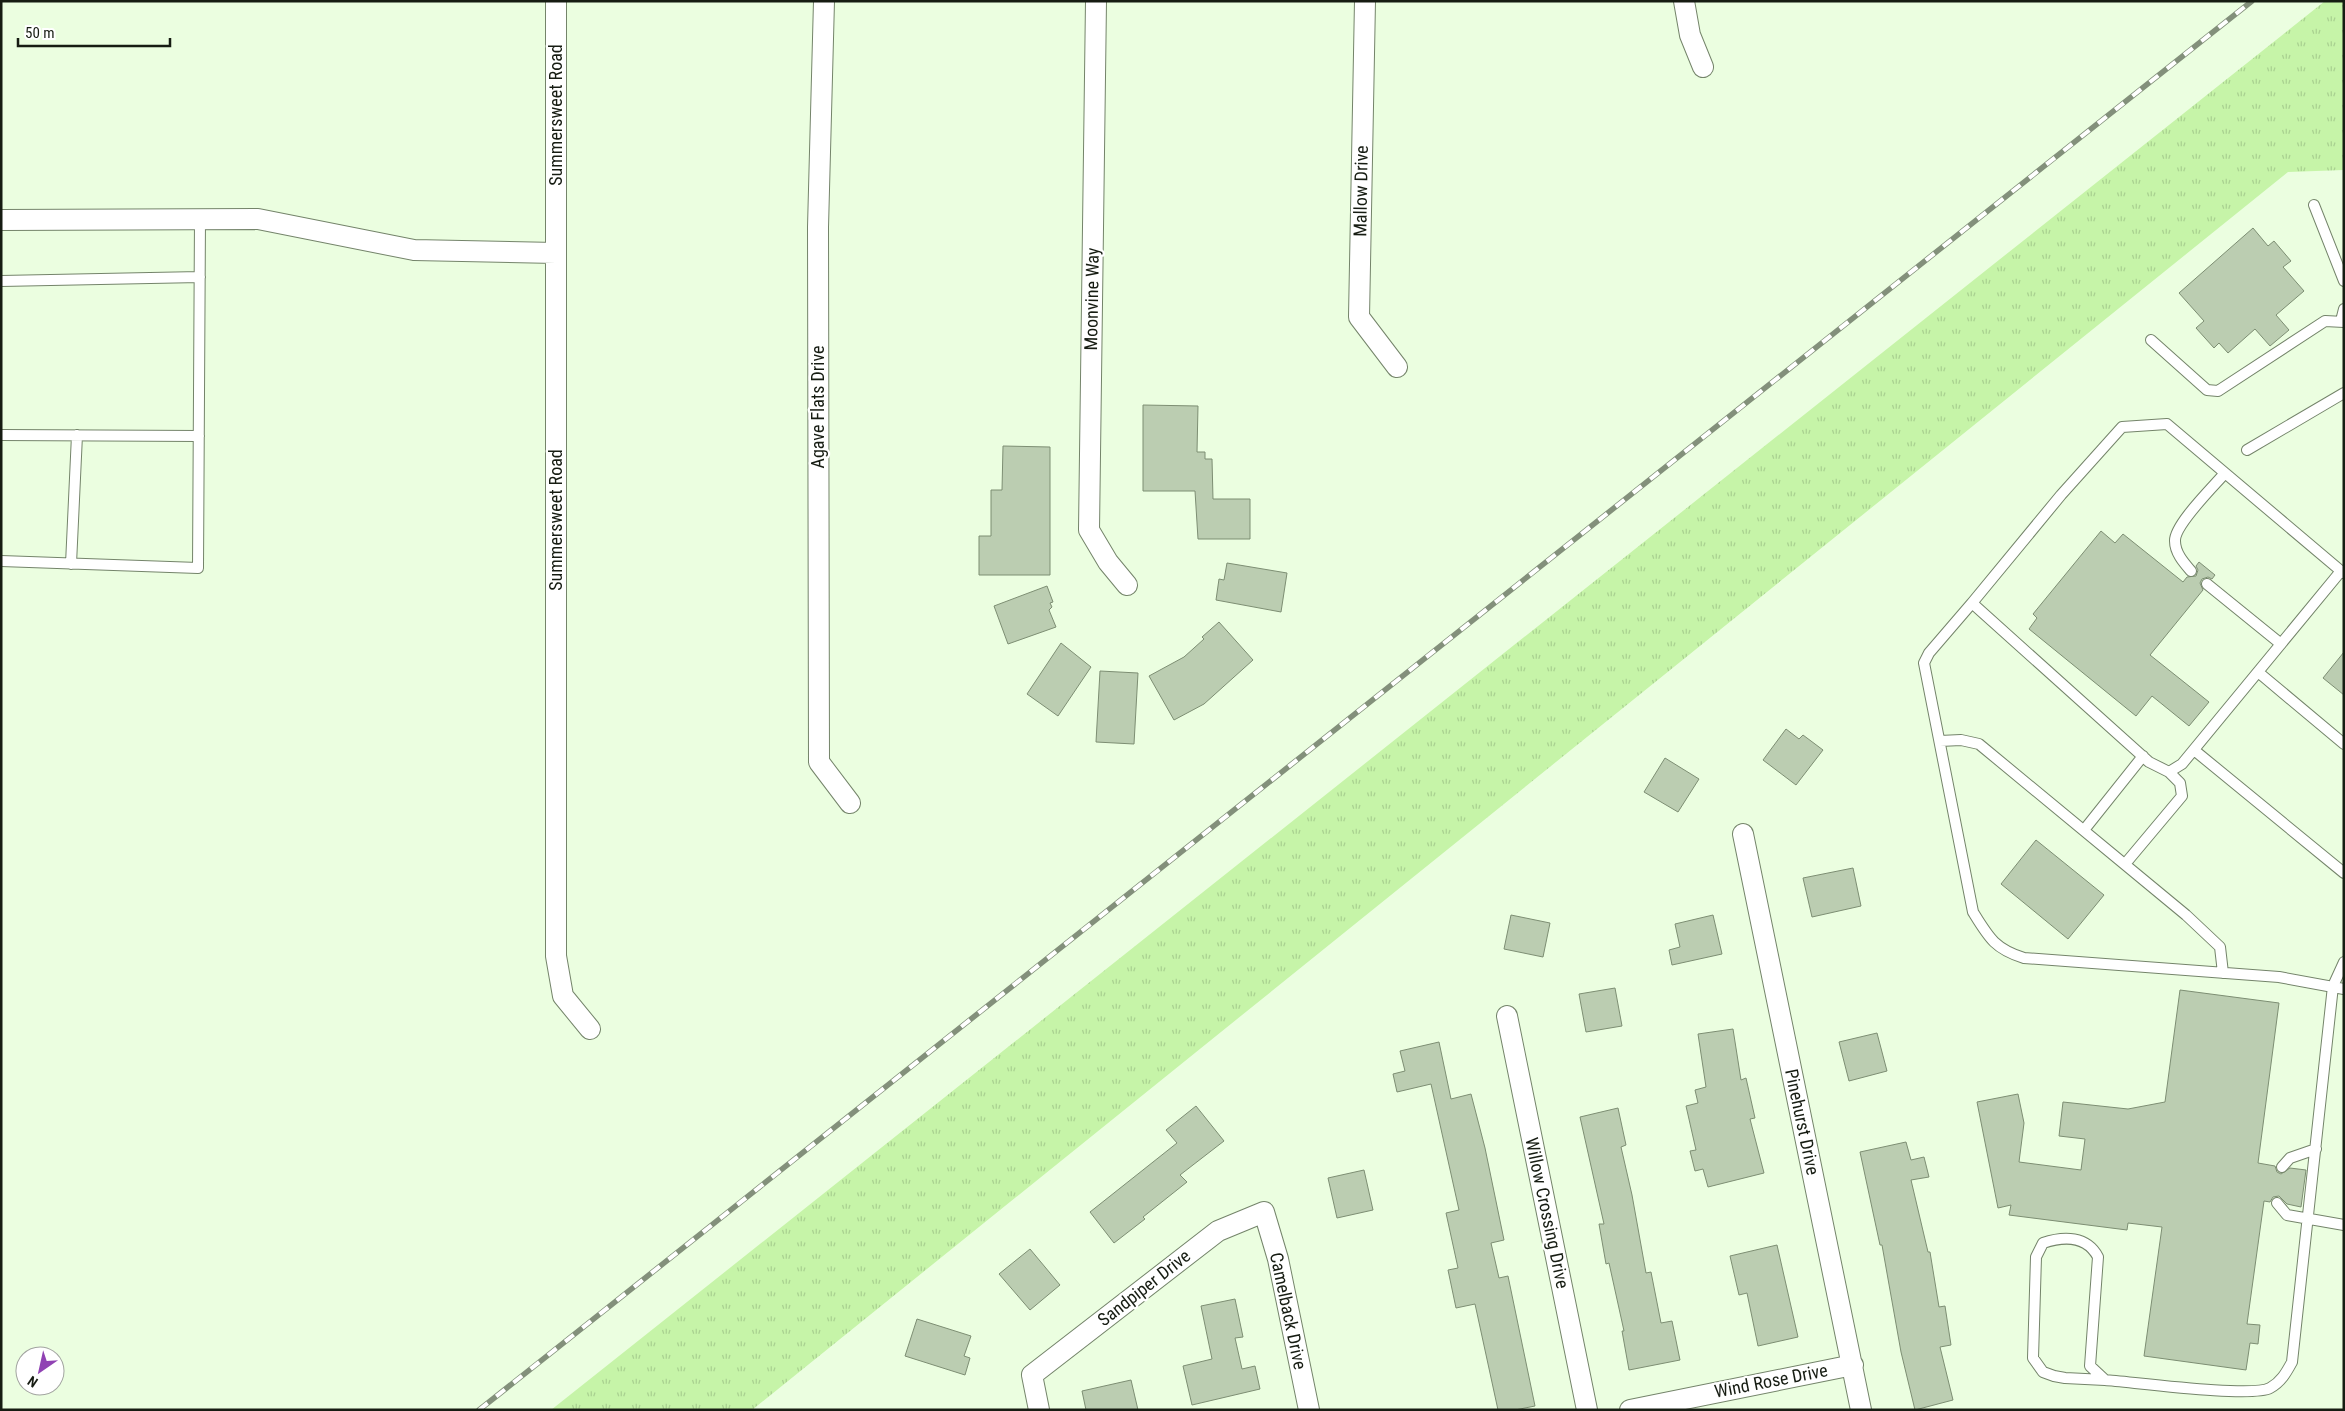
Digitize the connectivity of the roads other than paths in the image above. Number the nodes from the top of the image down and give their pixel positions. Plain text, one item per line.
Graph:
1 (556, 1) edge
2 (824, 1) edge
3 (1096, 1) edge
4 (1365, 1) edge
5 (1684, 1) edge
6 (1703, 67) dead end
7 (2314, 205) dead end
8 (200, 219) junction
9 (1, 220) edge
10 (556, 253) junction
11 (200, 277) junction
12 (1, 281) edge
13 (2344, 281) edge
14 (2344, 309) edge
15 (2343, 321) edge
16 (2151, 340) dead end
17 (1397, 367) dead end
18 (2344, 393) edge
19 (1, 435) edge
20 (77, 435) junction
21 (199, 436) junction
22 (2247, 450) dead end
23 (2225, 473) junction
24 (1, 561) edge
25 (72, 564) junction
26 (2192, 571) dead end
27 (2343, 572) edge
28 (2208, 584) dead end
29 (1127, 585) dead end
30 (1972, 604) junction
31 (2281, 644) junction
32 (2258, 672) junction
33 (1940, 741) junction
34 (2344, 744) edge
35 (2194, 750) junction
36 (2143, 756) junction
37 (2169, 772) junction
38 (850, 803) dead end
39 (2084, 830) junction
40 (1743, 834) dead end
41 (2125, 864) junction
42 (2344, 873) edge
43 (2344, 962) edge
44 (2223, 973) junction
45 (2333, 986) junction
46 (2344, 989) edge
47 (1507, 1016) dead end
48 (590, 1029) dead end
49 (2316, 1148) junction
50 (2282, 1167) dead end
51 (2278, 1203) dead end
52 (1264, 1212) joint
53 (2309, 1218) junction
54 (2344, 1225) edge
55 (1852, 1365) junction
56 (2106, 1380) junction
57 (1038, 1410) edge
58 (1309, 1410) edge
59 (1587, 1410) edge
60 (1630, 1410) edge
61 (1861, 1410) edge

1 - 10 street, Summersweet Road
2 - 38 street, Agave Flats Drive
3 - 29 street, Moonvine Way
4 - 17 street, Mallow Drive
5 - 6 street
7 - 13 lane
8 - 9 street
8 - 10 street
8 - 11 lane
10 - 48 street, Summersweet Road
11 - 12 lane
11 - 21 lane
14 - 15 lane
15 - 16 lane
18 - 22 lane
19 - 20 lane
20 - 21 lane
20 - 25 lane
21 - 25 lane
23 - 26 lane
23 - 27 lane
23 - 30 lane
24 - 25 lane
27 - 31 lane
28 - 31 lane
30 - 33 lane
30 - 36 lane
31 - 32 lane
32 - 34 lane
32 - 35 lane
33 - 39 lane
33 - 44 lane
35 - 37 lane
35 - 42 lane
36 - 37 lane
36 - 39 lane
37 - 41 lane
39 - 41 lane
40 - 55 street, Pinehurst Drive
41 - 44 lane
43 - 45 lane
44 - 45 lane
45 - 46 lane
45 - 49 lane
47 - 59 street, Willow Crossing Drive
49 - 50 lane
49 - 53 lane
51 - 53 lane
52 - 57 street, Sandpiper Drive
52 - 58 street, Camelback Drive
53 - 54 lane
53 - 56 lane
55 - 60 street, Wind Rose Drive
55 - 61 street, Pinehurst Drive
56 - 56 lane

